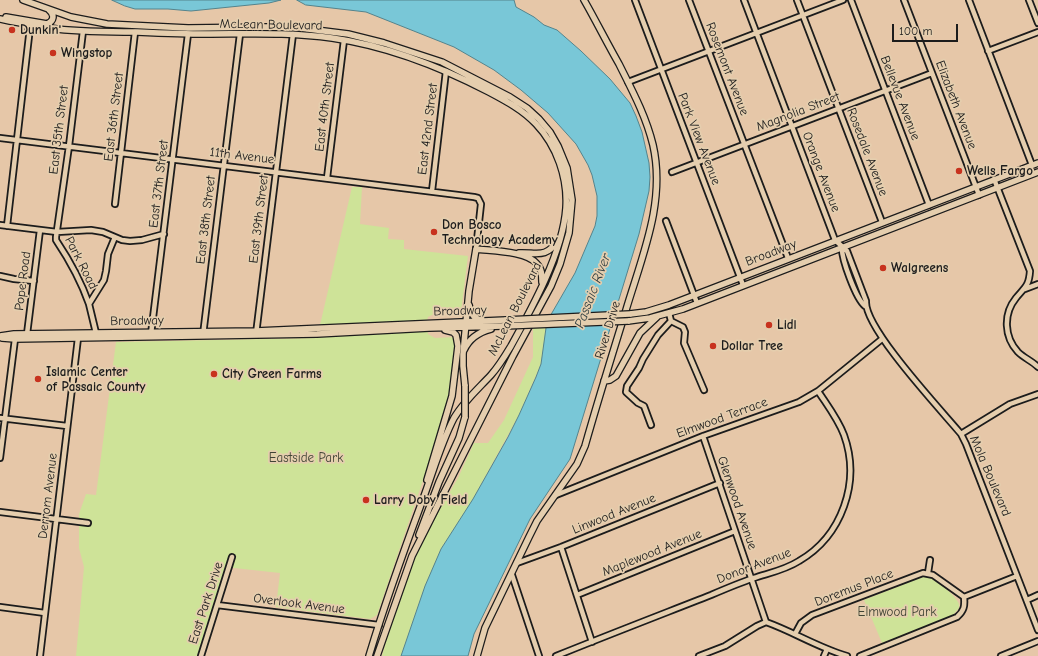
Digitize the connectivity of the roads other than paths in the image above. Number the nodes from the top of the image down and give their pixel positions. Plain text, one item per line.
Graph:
1 (23, 0) edge
2 (584, 0) edge
3 (635, 0) edge
4 (689, 0) edge
5 (744, 0) edge
6 (797, 0) edge
7 (843, 0) edge
8 (851, 0) edge
9 (904, 0) edge
10 (969, 0) edge
11 (1029, 0) edge
12 (49, 9) junction
13 (803, 15) junction
14 (0, 16) edge
15 (0, 19) edge
16 (1038, 23) edge
17 (25, 24) junction
18 (83, 31) junction
19 (135, 32) junction
20 (1038, 32) edge
21 (756, 33) junction
22 (188, 34) junction
23 (240, 34) junction
24 (293, 34) junction
25 (344, 40) junction
26 (709, 51) junction
27 (988, 52) junction
28 (446, 70) junction
29 (661, 70) junction
30 (932, 73) junction
31 (628, 82) junction
32 (886, 91) junction
33 (839, 109) junction
34 (792, 126) junction
35 (0, 138) edge
36 (18, 140) junction
37 (744, 145) junction
38 (69, 146) junction
39 (121, 152) junction
40 (173, 159) junction
41 (697, 163) junction
42 (1038, 163) edge
43 (224, 165) junction
44 (1032, 165) junction
45 (276, 171) junction
46 (672, 172) dead end
47 (1038, 172) edge
48 (327, 178) junction
49 (994, 180) junction
50 (976, 187) junction
51 (998, 187) junction
52 (432, 191) junction
53 (979, 195) junction
54 (115, 204) dead end
55 (929, 204) junction
56 (666, 221) dead end
57 (882, 222) junction
58 (0, 225) edge
59 (7, 226) junction
60 (40, 230) junction
61 (57, 232) junction
62 (562, 232) junction
63 (164, 234) junction
64 (114, 237) junction
65 (835, 240) junction
66 (842, 246) junction
67 (476, 249) junction
68 (515, 254) junction
69 (788, 258) junction
70 (0, 276) edge
71 (740, 277) junction
72 (34, 280) junction
73 (542, 284) junction
74 (1038, 284) edge
75 (743, 285) junction
76 (1026, 289) junction
77 (694, 295) junction
78 (468, 300) junction
79 (697, 303) junction
80 (89, 304) junction
81 (669, 313) junction
82 (661, 316) junction
83 (628, 321) junction
84 (671, 321) junction
85 (505, 323) junction
86 (465, 325) junction
87 (429, 326) junction
88 (96, 333) junction
89 (256, 333) junction
90 (27, 334) junction
91 (203, 334) junction
92 (640, 334) junction
93 (151, 335) junction
94 (0, 337) edge
95 (78, 338) junction
96 (15, 339) junction
97 (882, 339) junction
98 (463, 354) junction
99 (1038, 367) edge
100 (604, 381) junction
101 (704, 390) dead end
102 (818, 391) junction
103 (1038, 394) edge
104 (2, 418) edge
105 (652, 425) dead end
106 (68, 426) junction
107 (961, 434) junction
108 (703, 436) junction
109 (0, 458) edge
110 (720, 483) junction
111 (556, 495) junction
112 (424, 496) junction
113 (0, 512) edge
114 (56, 519) junction
115 (88, 523) dead end
116 (735, 531) junction
117 (561, 547) junction
118 (232, 556) dead end
119 (412, 556) junction
120 (930, 560) dead end
121 (517, 564) junction
122 (928, 573) junction
123 (512, 575) junction
124 (1017, 576) junction
125 (751, 579) junction
126 (577, 595) junction
127 (1038, 595) edge
128 (964, 597) junction
129 (1027, 600) junction
130 (217, 605) junction
131 (0, 607) edge
132 (45, 613) junction
133 (766, 622) junction
134 (379, 625) junction
135 (1038, 630) edge
136 (795, 634) junction
137 (592, 642) junction
138 (1038, 642) edge
139 (827, 649) junction
140 (867, 655) edge
141 (40, 656) edge
142 (201, 656) edge
143 (369, 656) edge
144 (377, 656) edge
145 (477, 656) edge
146 (539, 656) edge
147 (556, 656) edge
148 (699, 656) edge
149 (824, 656) edge
150 (847, 656) edge
151 (860, 656) edge
152 (1001, 656) edge

1 - 12 main road, McLean Boulevard
2 - 31 main road, River Drive
3 - 29 street, Park View Avenue
4 - 26 street, Rosemont Avenue
5 - 21 street, Orange Avenue
6 - 13 street, Rosedale Avenue
7 - 13 street
8 - 32 street, Bellevue Avenue
9 - 30 street, Elizabeth Avenue
10 - 27 street
11 - 16 street
12 - 14 main road
12 - 119 main road, McLean Boulevard
13 - 21 street
13 - 33 street, Rosedale Avenue
15 - 17 main road, McLean Boulevard
17 - 18 main road, McLean Boulevard
17 - 36 street
18 - 19 main road, McLean Boulevard
18 - 38 street, East 35th Street
19 - 22 main road, McLean Boulevard
19 - 39 street, East 36th Street
20 - 27 street
21 - 26 street
21 - 34 street, Orange Avenue
22 - 23 main road, McLean Boulevard
22 - 40 street, East 37th Street
23 - 24 main road, McLean Boulevard
23 - 43 street, East 38th Street
24 - 25 main road, McLean Boulevard
24 - 45 street, East 39th Street
25 - 28 main road, McLean Boulevard
25 - 48 street, East 40th Street
26 - 29 street
26 - 37 street, Rosemont Avenue
27 - 44 street
28 - 52 street, East 42nd Street
28 - 62 main road, McLean Boulevard
29 - 31 street
29 - 41 street, Park View Avenue
30 - 32 street, Magnolia Street
30 - 50 street, Elizabeth Avenue
31 - 100 main road, River Drive
32 - 33 street, Magnolia Street
32 - 55 street, Bellevue Avenue
33 - 34 street, Magnolia Street
33 - 57 street, Rosedale Avenue
34 - 37 street, Magnolia Street
34 - 65 street, Orange Avenue
35 - 36 street, 11th Avenue
36 - 38 street, 11th Avenue
36 - 59 street
37 - 41 street, Magnolia Street
37 - 69 street, Rosemont Avenue
38 - 39 street, 11th Avenue
38 - 61 street, East 35th Street
39 - 40 street, 11th Avenue
39 - 54 street, East 36th Street
40 - 43 street, 11th Avenue
40 - 63 street, East 37th Street
41 - 46 street, Magnolia Street
41 - 71 street, Park View Avenue
42 - 44 main road, Broadway
43 - 45 street, 11th Avenue
43 - 91 street, East 38th Street
44 - 49 main road, Broadway
45 - 48 street, 11th Avenue
45 - 89 street, East 39th Street
47 - 51 main road, Broadway
48 - 52 street, 11th Avenue
49 - 50 main road, Broadway
49 - 51 street
50 - 53 street, Elizabeth Avenue
50 - 55 main road, Broadway
51 - 53 main road, Broadway
51 - 76 street
52 - 67 street, 11th Avenue
53 - 66 main road, Broadway
55 - 57 main road, Broadway
56 - 77 street
57 - 65 main road, Broadway
58 - 59 street
59 - 60 street
60 - 61 street
60 - 72 street, Pope Road
61 - 64 street
61 - 80 street, Park Road
62 - 68 main road
62 - 73 main road, McLean Boulevard
63 - 64 street
63 - 93 street, East 37th Street
64 - 80 street
65 - 66 street
65 - 69 main road, Broadway
66 - 75 main road, Broadway
66 - 97 street, Mola Boulevard
67 - 68 main road
67 - 78 main road
68 - 73 main road
69 - 71 main road, Broadway
70 - 72 street
71 - 75 street, Park View Avenue
71 - 77 main road, Broadway
72 - 90 street, Pope Road
73 - 112 main road, McLean Boulevard
74 - 76 street
75 - 79 main road, Broadway
76 - 99 street
77 - 79 street
77 - 85 main road, Broadway, bridge
78 - 85 main road
78 - 86 main road
79 - 81 main road, Broadway
80 - 88 street, Park Road
81 - 82 main road, Broadway
81 - 84 street
82 - 83 main road, Broadway
82 - 92 main road
83 - 85 main road, Broadway, bridge
83 - 92 main road
84 - 101 street
84 - 105 street
85 - 86 main road, Broadway
85 - 98 main road
86 - 87 main road, Broadway
86 - 98 main road
87 - 89 main road, Broadway
87 - 112 main road
88 - 90 main road, Broadway
88 - 93 main road, Broadway
89 - 91 main road, Broadway
90 - 94 main road, Broadway
91 - 93 main road, Broadway
92 - 100 main road
93 - 95 main road, Broadway
94 - 96 main road, Broadway
95 - 96 main road, Broadway
95 - 106 street, Derrom Avenue
96 - 104 street
97 - 102 street, Elmwood Terrace
97 - 107 street, Mola Boulevard
98 - 119 main road, bridge
100 - 111 main road, River Drive
102 - 108 street, Elmwood Terrace
102 - 125 street, Donor Avenue
103 - 107 street
104 - 106 street
104 - 109 street
106 - 114 street, Derrom Avenue
107 - 124 street, Mola Boulevard
108 - 110 street, Glenwood Avenue
108 - 111 street, Elmwood Terrace
110 - 116 street, Glenwood Avenue
110 - 117 street, Linwood Avenue
111 - 121 main road, River Drive
112 - 134 main road, McLean Boulevard
113 - 114 street
114 - 115 street
114 - 132 street, Derrom Avenue
116 - 125 street, Glenwood Avenue
116 - 126 street, Maplewood Avenue
117 - 121 street, Linwood Avenue
117 - 126 street
118 - 130 street, East Park Drive
119 - 144 main road, McLean Boulevard
120 - 122 street
121 - 123 main road, River Drive
122 - 128 street
122 - 136 street, Doremus Place
123 - 145 main road, River Drive
123 - 146 street
124 - 128 street
124 - 129 street, Mola Boulevard
125 - 133 street, Glenwood Avenue
125 - 137 street, Donor Avenue
126 - 137 street
127 - 129 street
128 - 140 street
129 - 135 street, Mola Boulevard
130 - 134 street, Overlook Avenue
130 - 142 street, East Park Drive
131 - 132 street
132 - 141 street, Derrom Avenue
133 - 136 street
133 - 148 street
134 - 143 main road, McLean Boulevard
136 - 139 street
137 - 147 street, Donor Avenue
138 - 152 street
139 - 149 street
139 - 150 street
140 - 151 street

